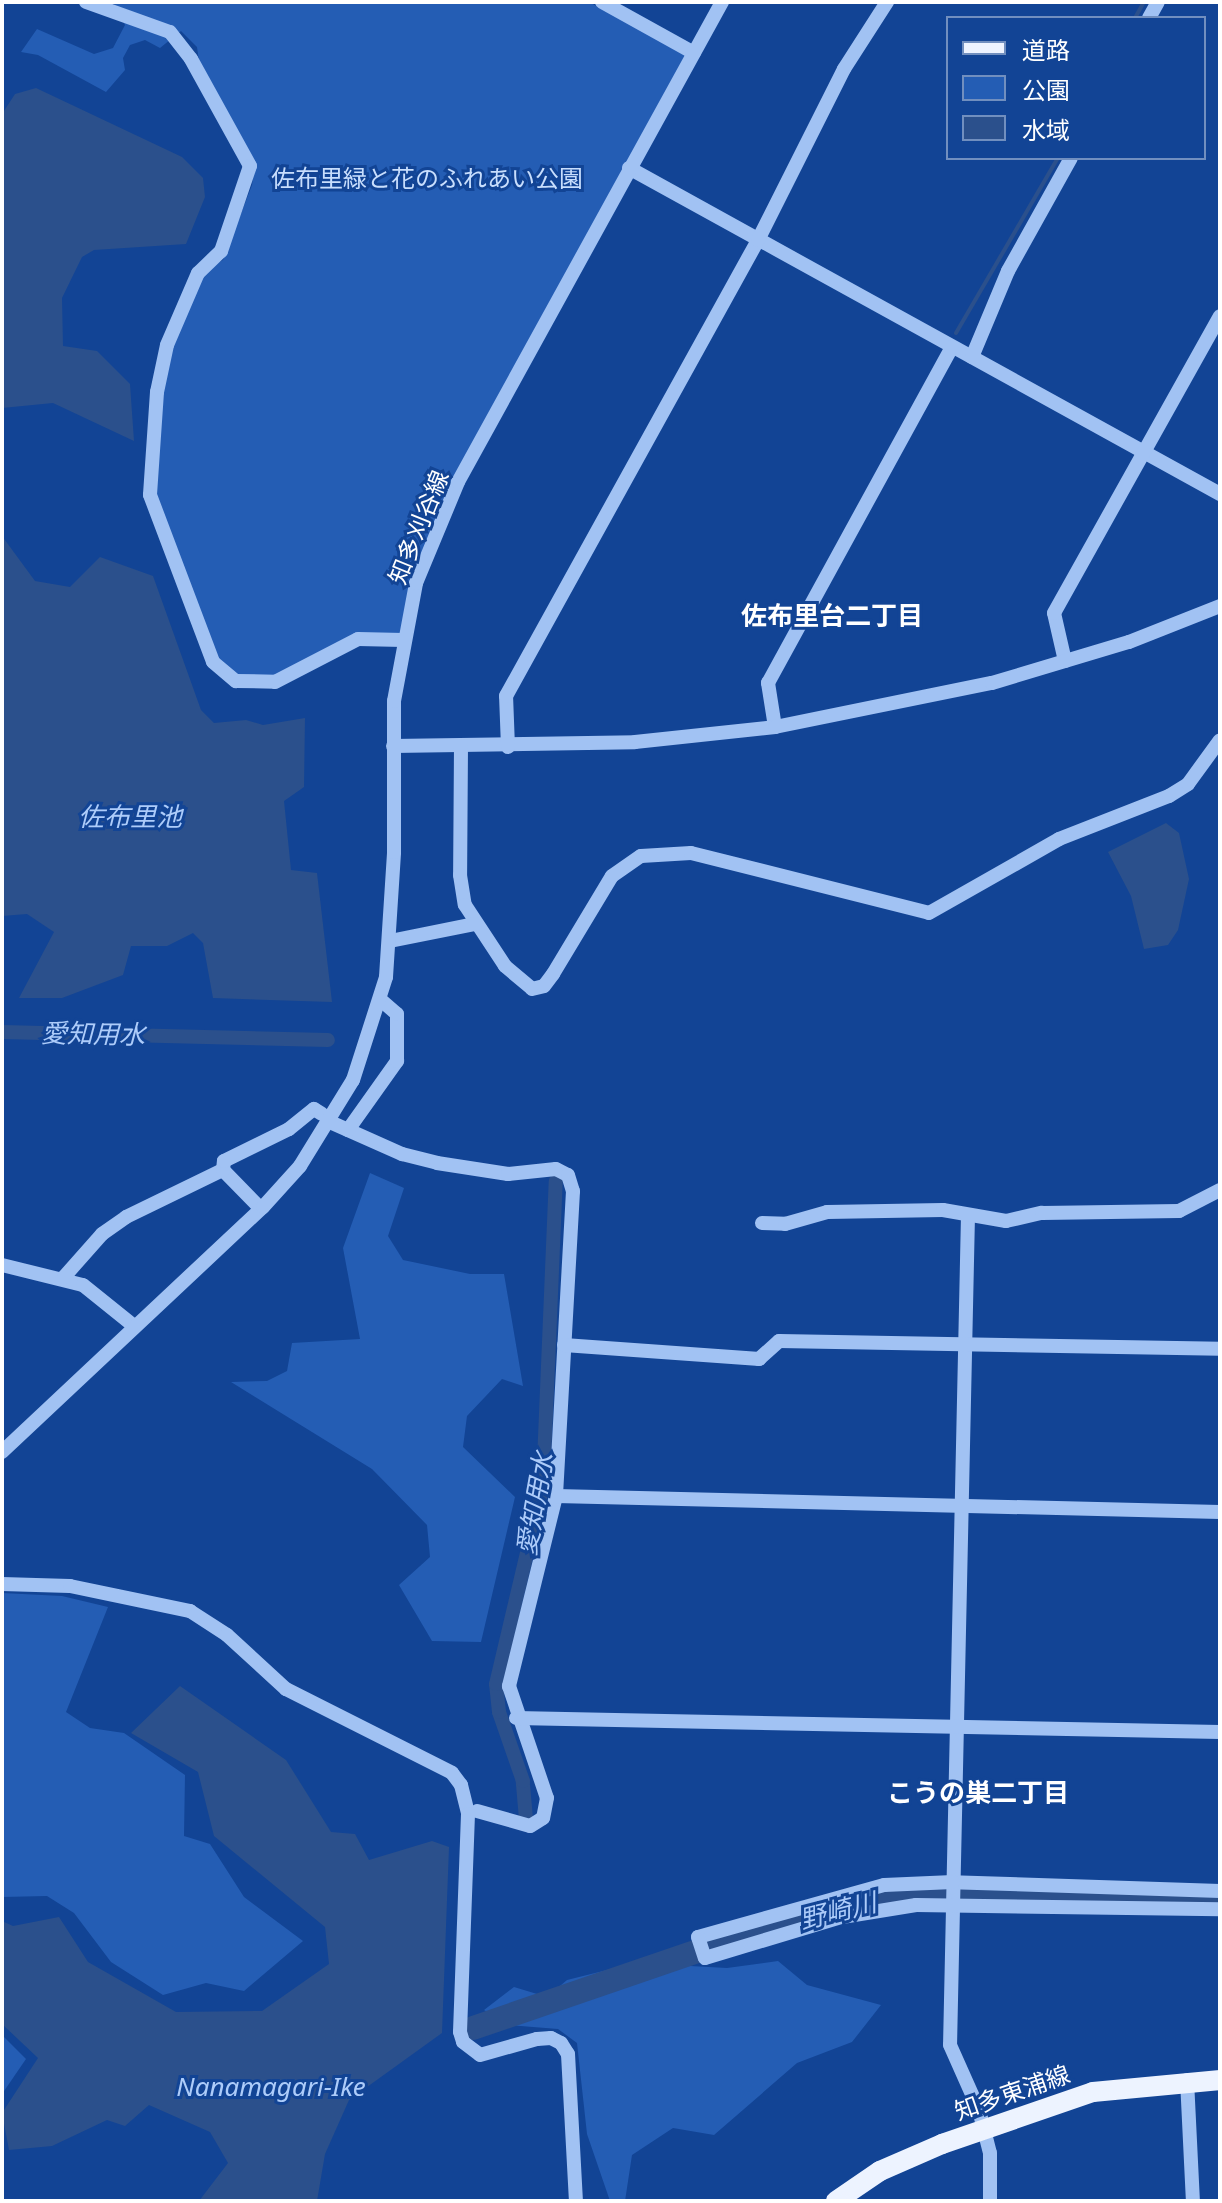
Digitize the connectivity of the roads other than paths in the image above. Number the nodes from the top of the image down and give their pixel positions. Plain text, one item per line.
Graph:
1 (86, 2) edge
2 (602, 2) edge
3 (722, 2) edge
4 (887, 2) edge
5 (694, 53) junction
6 (1070, 160) edge
7 (629, 168) junction
8 (758, 240) junction
9 (1220, 316) edge
10 (952, 347) junction
11 (972, 357) junction
12 (1143, 451) junction
13 (1220, 494) edge
14 (1220, 606) edge
15 (403, 640) junction
16 (1065, 661) junction
17 (775, 727) junction
18 (1220, 740) edge
19 (393, 746) junction
20 (461, 746) junction
21 (508, 747) junction
22 (475, 924) junction
23 (390, 941) junction
24 (381, 1000) junction
25 (326, 1118) junction
26 (348, 1130) junction
27 (223, 1170) junction
28 (1220, 1190) edge
29 (261, 1209) junction
30 (968, 1215) junction
31 (762, 1223) dead end
32 (2, 1265) edge
33 (64, 1277) junction
34 (134, 1326) junction
35 (964, 1344) junction
36 (564, 1345) junction
37 (1220, 1349) edge
38 (2, 1452) edge
39 (556, 1496) junction
40 (959, 1507) junction
41 (1220, 1512) edge
42 (2, 1584) edge
43 (516, 1718) junction
44 (956, 1726) junction
45 (1220, 1732) edge
46 (477, 1811) dead end
47 (953, 1885) junction
48 (1220, 1891) edge
49 (953, 1906) junction
50 (1220, 1909) edge
51 (1187, 2080) junction
52 (1220, 2080) edge
53 (983, 2128) junction
54 (576, 2201) edge
55 (836, 2201) edge
56 (990, 2201) edge
57 (1193, 2201) edge

1 - 15 street
2 - 5 street
3 - 5 street, 知多刈谷線
4 - 8 street
5 - 7 street, 知多刈谷線
6 - 11 street
7 - 8 street
7 - 15 street, 知多刈谷線
8 - 10 street
8 - 21 street
9 - 12 street
10 - 11 street
10 - 17 street
11 - 12 street
12 - 13 street
12 - 16 street
14 - 16 street
15 - 19 street, 知多刈谷線
16 - 17 street
17 - 21 street
18 - 22 street
19 - 20 street
19 - 23 street, 知多刈谷線
20 - 21 street
20 - 22 street
22 - 23 street
23 - 24 street, 知多刈谷線
24 - 25 street, 知多刈谷線
24 - 26 street
25 - 26 street
25 - 27 street
25 - 29 street, 知多刈谷線
26 - 36 street
27 - 29 street
27 - 33 street
28 - 30 street
29 - 34 street, 知多刈谷線
30 - 31 street
30 - 35 street
32 - 33 street
33 - 34 street
34 - 38 street, 知多刈谷線
35 - 36 street
35 - 37 street
35 - 40 street
36 - 39 street
39 - 40 street
39 - 43 street
40 - 41 street
40 - 44 street
42 - 54 street
43 - 44 street
43 - 46 street
44 - 45 street
44 - 47 street
47 - 48 street
47 - 49 street
47 - 49 street
49 - 50 street
49 - 53 street
51 - 52 main road, 知多東浦線
51 - 53 main road, 知多東浦線
51 - 57 street
53 - 55 main road, 知多東浦線
53 - 56 street

